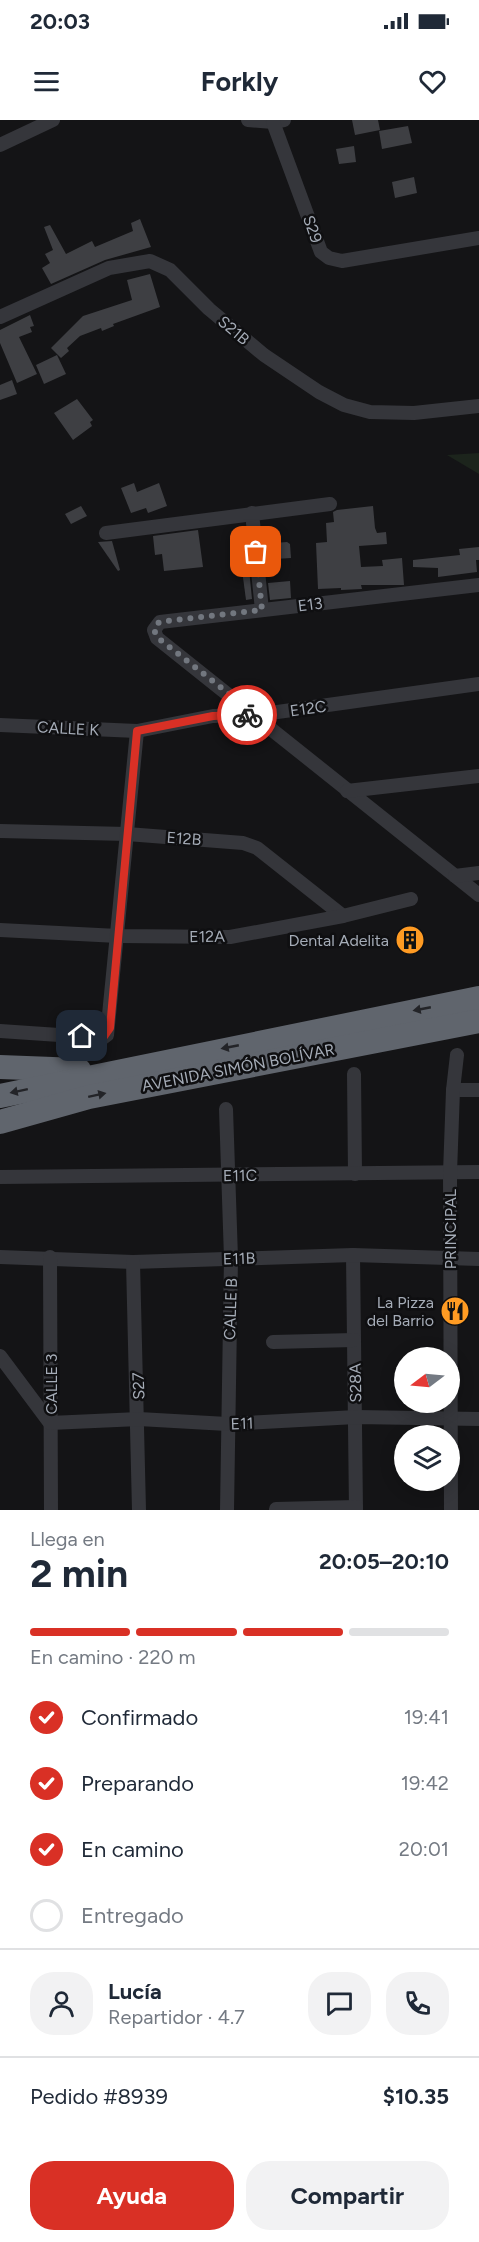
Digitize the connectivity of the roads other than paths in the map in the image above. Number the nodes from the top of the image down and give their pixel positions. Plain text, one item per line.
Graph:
1 (53, 120) edge
2 (248, 120) edge
3 (278, 121) edge
4 (0, 145) edge
5 (479, 237) edge
6 (0, 317) edge
7 (479, 406) edge
8 (330, 504) dead end
9 (252, 513) junction
10 (106, 533) dead end
11 (479, 585) edge
12 (262, 610) junction
13 (479, 684) edge
14 (256, 715) junction
15 (0, 725) edge
16 (137, 731) junction
17 (479, 776) edge
18 (347, 791) junction
19 (0, 831) edge
20 (127, 834) junction
21 (479, 873) edge
22 (455, 876) junction
23 (479, 896) edge
24 (411, 899) dead end
25 (343, 916) junction
26 (0, 930) edge
27 (118, 936) junction
28 (479, 998) edge
29 (479, 1021) edge
30 (0, 1031) edge
31 (457, 1055) dead end
32 (0, 1067) edge
33 (114, 1071) junction
34 (354, 1074) dead end
35 (453, 1090) junction
36 (479, 1090) edge
37 (0, 1096) edge
38 (226, 1109) dead end
39 (0, 1122) edge
40 (479, 1172) edge
41 (450, 1173) junction
42 (355, 1174) junction
43 (227, 1175) junction
44 (0, 1177) edge
45 (353, 1255) junction
46 (0, 1257) edge
47 (50, 1257) junction
48 (231, 1258) junction
49 (479, 1259) edge
50 (450, 1260) junction
51 (134, 1262) junction
52 (354, 1340) junction
53 (273, 1342) dead end
54 (0, 1356) edge
55 (24, 1386) junction
56 (51, 1391) junction
57 (356, 1417) junction
58 (139, 1419) junction
59 (451, 1419) junction
60 (479, 1419) edge
61 (50, 1423) junction
62 (226, 1424) junction
63 (356, 1508) edge
64 (276, 1509) edge
65 (51, 1510) edge
66 (139, 1510) edge
67 (227, 1510) edge
68 (451, 1510) edge

1 - 4 street
2 - 3 street
3 - 5 street, S29
6 - 7 street, S21B
8 - 9 street
9 - 10 street
9 - 12 street
11 - 12 street, E13
12 - 14 street, E13
13 - 14 street, E12C
14 - 16 street, E12C
14 - 18 street
15 - 16 street, CALLE K
16 - 20 street
17 - 18 street
18 - 22 street
19 - 20 street, E12B
20 - 25 street, E12B
20 - 27 street
21 - 22 street
22 - 23 street
24 - 25 street, E12A
25 - 27 street, E12A
26 - 27 street, E12A
27 - 30 street
28 -> 33 highway, AVENIDA SIMÓN BOLÍVAR
39 -> 29 highway, AVENIDA SIMÓN BOLÍVAR
31 - 35 street, PRINCIPAL
32 - 33 highway
33 -> 37 highway, AVENIDA SIMÓN BOLÍVAR
34 - 42 street
35 - 36 street
35 - 41 street, PRINCIPAL
38 - 43 street, CALLE B
40 - 41 street, E11C
41 - 42 street, E11C
41 - 50 street, PRINCIPAL
42 - 43 street, E11C
43 - 44 street, E11C
43 - 48 street, CALLE B
45 - 48 street, E11B
45 - 50 street, E11B
45 - 52 street, S28A
46 - 47 street, E11B
47 - 51 street, E11B
47 - 56 street, CALLE 3
48 - 51 street, E11B
48 - 62 street, CALLE B
49 - 50 street, E11B
50 - 59 street, PRINCIPAL
51 - 58 street, S27
52 - 53 street
52 - 57 street, S28A
54 - 55 street
55 - 56 street
55 - 61 street
56 - 61 street, CALLE 3
57 - 59 street, E11
57 - 62 street, E11
57 - 63 street, S28A
58 - 61 street, E11
58 - 62 street, E11
58 - 66 street, S27
59 - 60 street, E11
59 - 68 street, PRINCIPAL
61 - 65 street, CALLE 3
62 - 67 street, CALLE B
63 - 64 street

